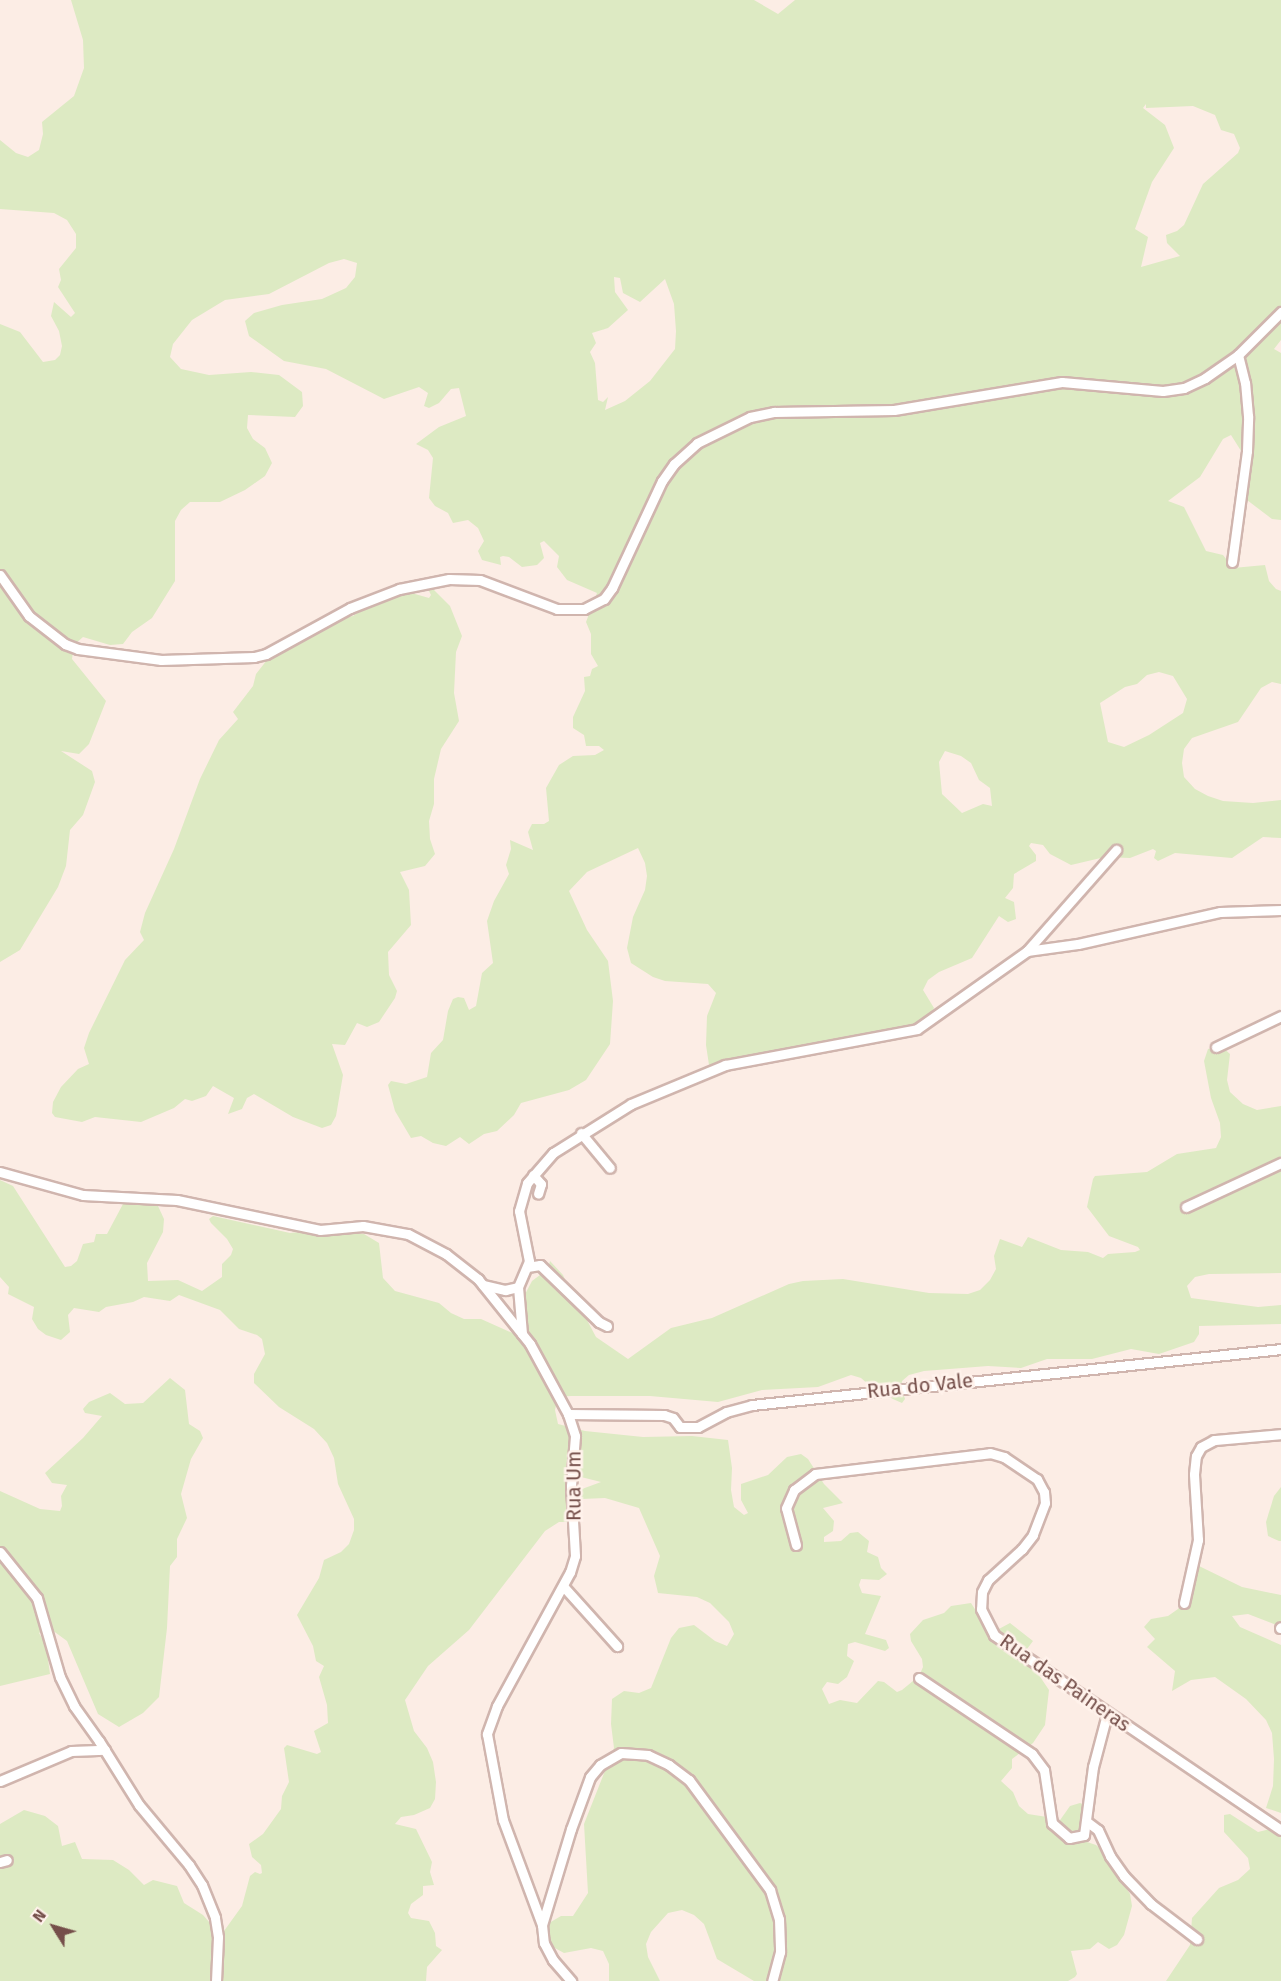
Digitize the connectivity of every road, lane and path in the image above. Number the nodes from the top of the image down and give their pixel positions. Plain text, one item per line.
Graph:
1 (1281, 312) edge
2 (1238, 355) junction
3 (1232, 562) dead end
4 (0, 575) edge
5 (1116, 850) dead end
6 (1281, 910) edge
7 (1028, 951) junction
8 (1281, 1016) edge
9 (1216, 1047) dead end
10 (581, 1133) junction
11 (1281, 1163) edge
12 (610, 1168) dead end
13 (0, 1172) edge
14 (533, 1176) junction
15 (538, 1194) dead end
16 (1186, 1207) dead end
17 (527, 1267) junction
18 (483, 1285) junction
19 (518, 1287) junction
20 (607, 1326) dead end
21 (522, 1334) junction
22 (1281, 1349) edge
23 (568, 1414) junction
24 (1281, 1434) edge
25 (796, 1545) dead end
26 (0, 1552) edge
27 (563, 1586) junction
28 (1184, 1603) dead end
29 (617, 1646) dead end
30 (918, 1678) dead end
31 (1107, 1714) junction
32 (105, 1750) junction
33 (0, 1781) edge
34 (1086, 1821) junction
35 (1281, 1830) edge
36 (542, 1925) junction
37 (1197, 1939) dead end
38 (216, 1981) edge
39 (571, 1981) edge
40 (772, 1981) edge

1 - 2 street
2 - 3 street
2 - 4 street
5 - 7 street
6 - 7 street
7 - 10 street
8 - 9 street
10 - 12 street
10 - 14 street
11 - 16 street
13 - 18 street, Rua Um
14 - 15 street
14 - 17 street
17 - 19 street
17 - 20 street
18 - 19 street
18 - 21 street, Rua Um
19 - 21 street
21 - 23 street, Rua Um
22 - 23 street, Rua do Vale
23 - 27 street, Rua Um
24 - 28 street
25 - 31 street, Rua das Paineras
26 - 32 street
27 - 29 street
27 - 36 street, Rua Um
30 - 34 street
31 - 34 street
31 - 35 street, Rua das Paineras
32 - 33 street
32 - 38 street
34 - 37 street
36 - 39 street, Rua Um
36 - 40 street

